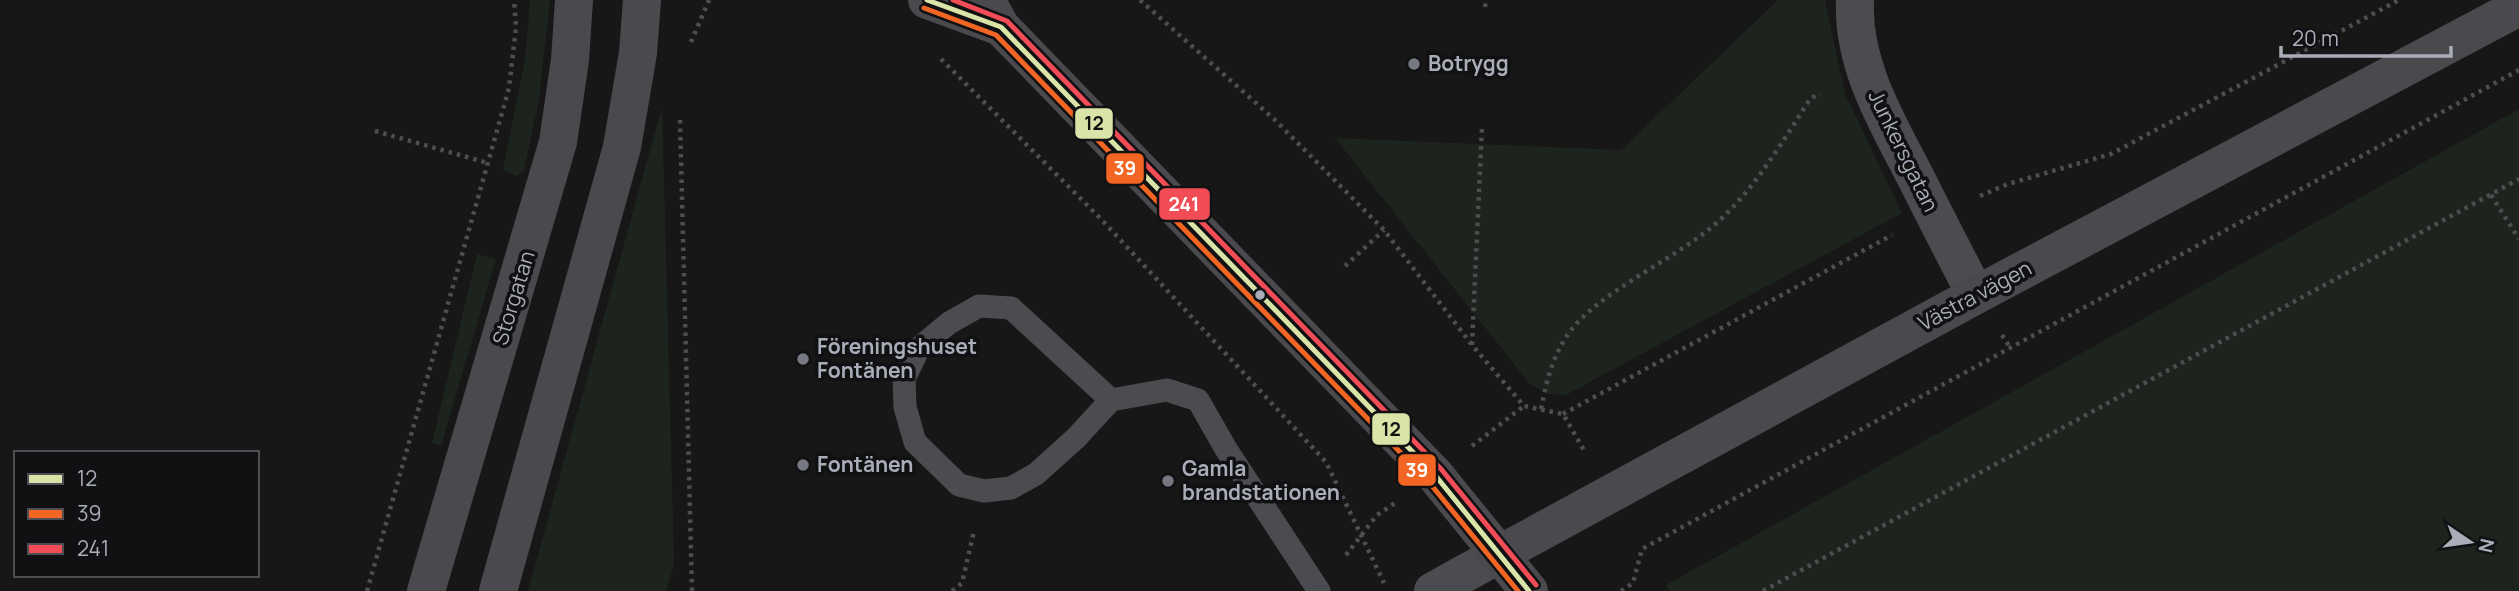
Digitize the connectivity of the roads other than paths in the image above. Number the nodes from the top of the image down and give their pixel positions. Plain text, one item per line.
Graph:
1 (574, 0) edge
2 (642, 0) edge
3 (927, 0) edge
4 (1855, 0) edge
5 (2519, 7) edge
6 (994, 14) edge
7 (1976, 295) junction
8 (1111, 400) junction
9 (1497, 555) junction
10 (426, 591) edge
11 (498, 591) edge
12 (1319, 591) edge
13 (1433, 591) edge
14 (1529, 591) edge

1 - 10 main road, Storgatan
2 - 11 main road
3 - 6 main road
4 - 7 street, Junkersgatan
5 - 7 main road, Västra vägen
6 - 9 main road
7 - 9 main road, Västra vägen
8 - 8 lane
8 - 12 lane
9 - 13 street, Västra vägen
9 - 14 main road

